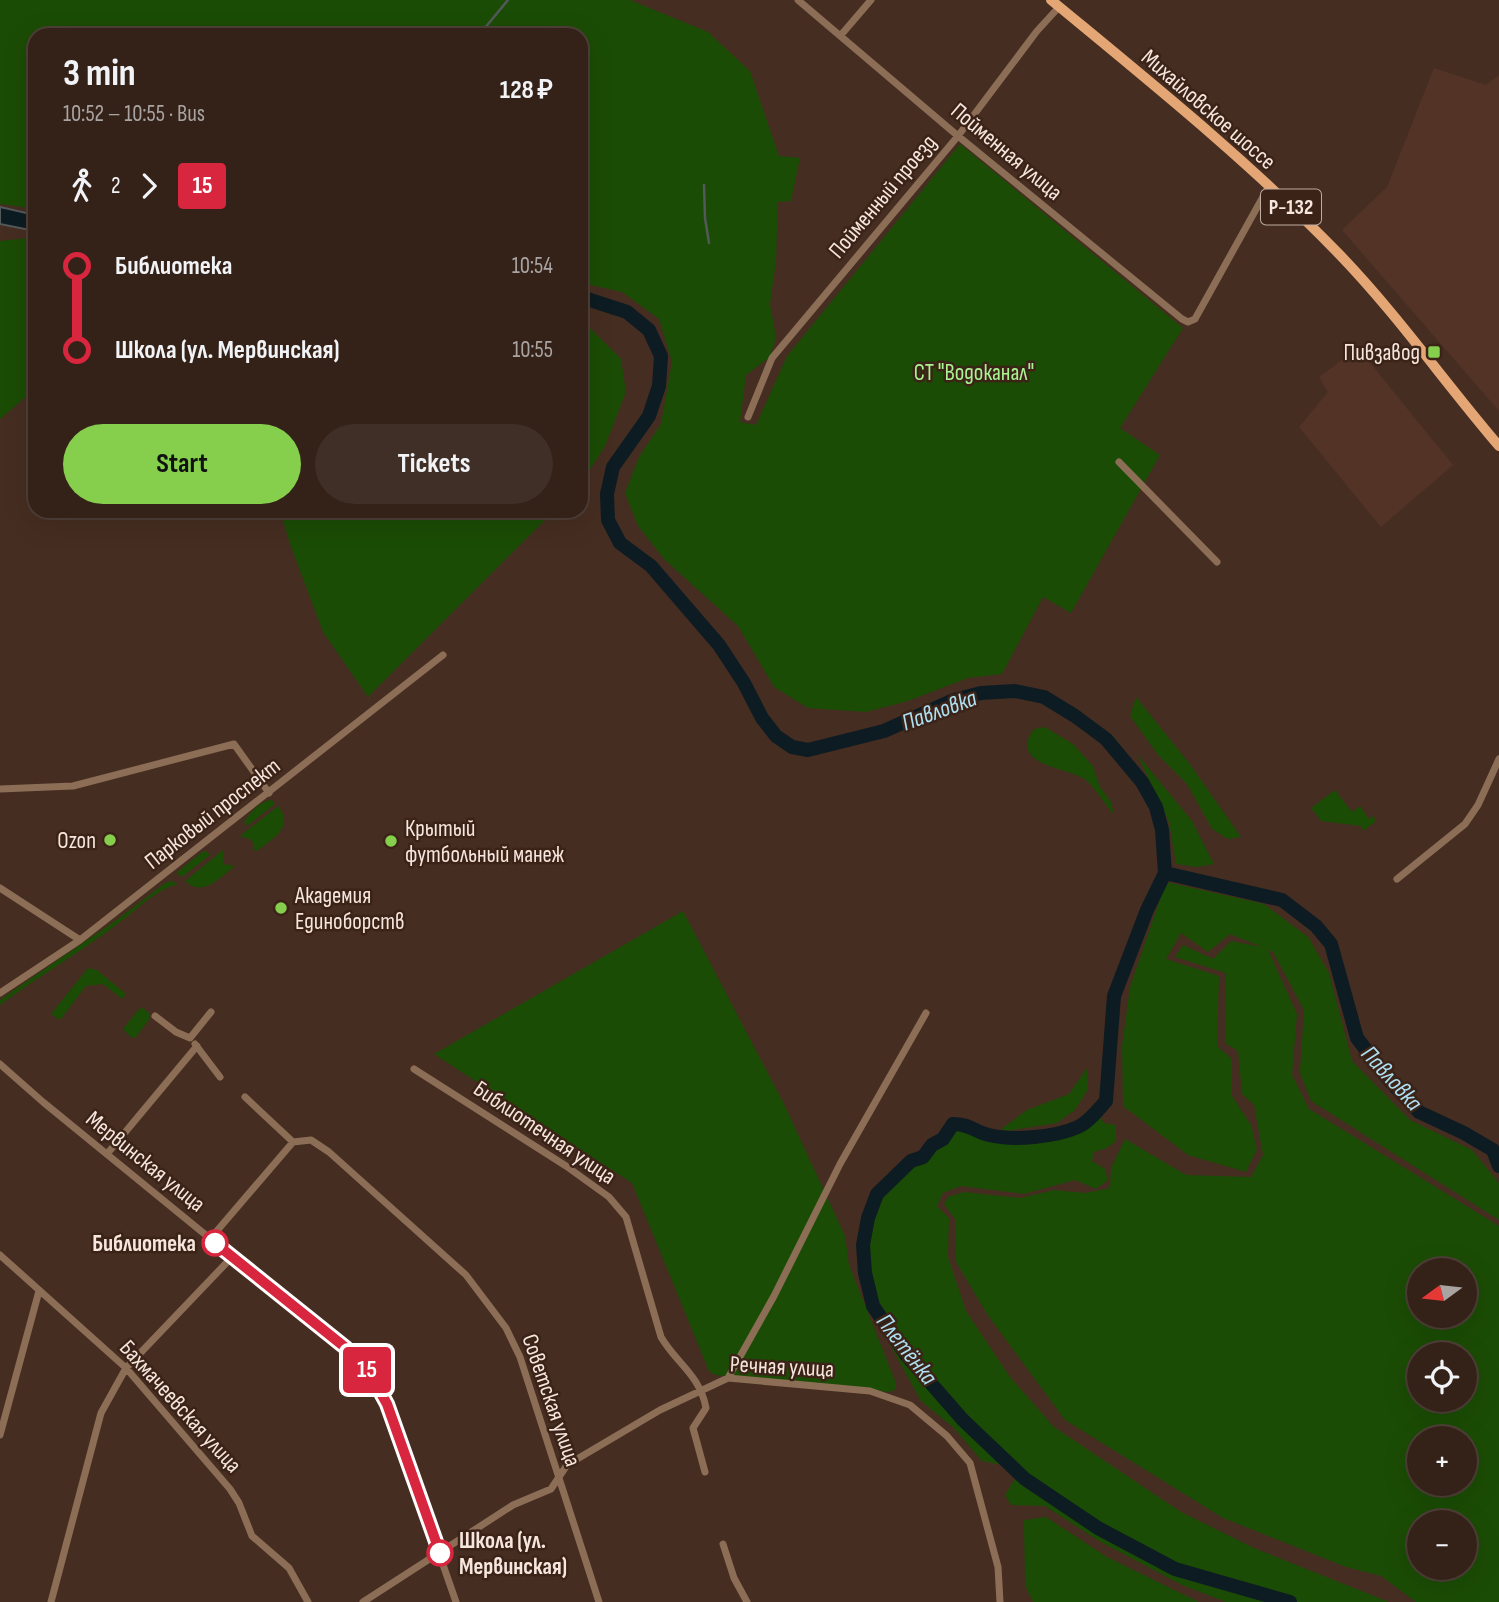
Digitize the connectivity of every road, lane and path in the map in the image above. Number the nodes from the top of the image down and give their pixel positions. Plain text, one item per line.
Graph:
1 (798, 0) edge
2 (870, 0) edge
3 (1051, 0) edge
4 (1059, 7) junction
5 (841, 36) junction
6 (958, 136) junction
7 (1269, 186) junction
8 (748, 417) dead end
9 (1499, 446) edge
10 (1119, 462) dead end
11 (1217, 562) dead end
12 (443, 655) dead end
13 (1499, 759) edge
14 (0, 789) edge
15 (269, 793) junction
16 (1397, 879) dead end
17 (0, 888) edge
18 (80, 940) junction
19 (0, 993) edge
20 (211, 1012) dead end
21 (926, 1013) dead end
22 (155, 1016) dead end
23 (190, 1038) junction
24 (197, 1046) junction
25 (0, 1064) edge
26 (414, 1069) dead end
27 (220, 1077) dead end
28 (245, 1097) dead end
29 (293, 1142) junction
30 (107, 1154) junction
31 (210, 1239) junction
32 (0, 1255) edge
33 (232, 1257) junction
34 (39, 1291) junction
35 (126, 1368) junction
36 (728, 1378) junction
37 (701, 1390) junction
38 (0, 1435) edge
39 (705, 1472) dead end
40 (560, 1478) junction
41 (723, 1545) dead end
42 (440, 1553) junction
43 (51, 1602) edge
44 (308, 1602) edge
45 (363, 1602) edge
46 (456, 1602) edge
47 (599, 1602) edge
48 (747, 1602) edge
49 (1000, 1602) edge

1 - 5 street, Пойменная улица
2 - 5 street
3 - 4 main road, Михайловское шоссе / Р-132
4 - 6 street, Пойменный проезд
4 - 7 main road, Михайловское шоссе / Р-132
5 - 6 street, Пойменная улица
6 - 7 street, Пойменная улица
6 - 8 street, Пойменный проезд
7 - 9 main road, Михайловское шоссе / Р-132
10 - 11 street
12 - 15 street, Парковый проспект
13 - 16 street
14 - 15 street
15 - 18 street, Парковый проспект
17 - 18 street
18 - 19 street, Парковый проспект
20 - 23 street
21 - 36 street
22 - 23 street
23 - 24 street
24 - 27 street
24 - 30 street
25 - 30 street, Мервинская улица
26 - 37 street, Библиотечная улица
28 - 29 street
29 - 31 street
29 - 40 street, Советская улица
30 - 31 street, Мервинская улица
31 - 33 street, Мервинская улица
32 - 34 street, Бахмачеевская улица
33 - 35 street
33 - 42 street, Мервинская улица
34 - 35 street, Бахмачеевская улица
34 - 38 street
35 - 43 street
35 - 44 street, Бахмачеевская улица
36 - 37 street, Речная улица
36 - 49 street, Речная улица
37 - 39 street
37 - 40 street, Речная улица
40 - 42 street, Речная улица
40 - 47 street, Советская улица
41 - 48 street
42 - 45 street, Речная улица
42 - 46 street, Мервинская улица

